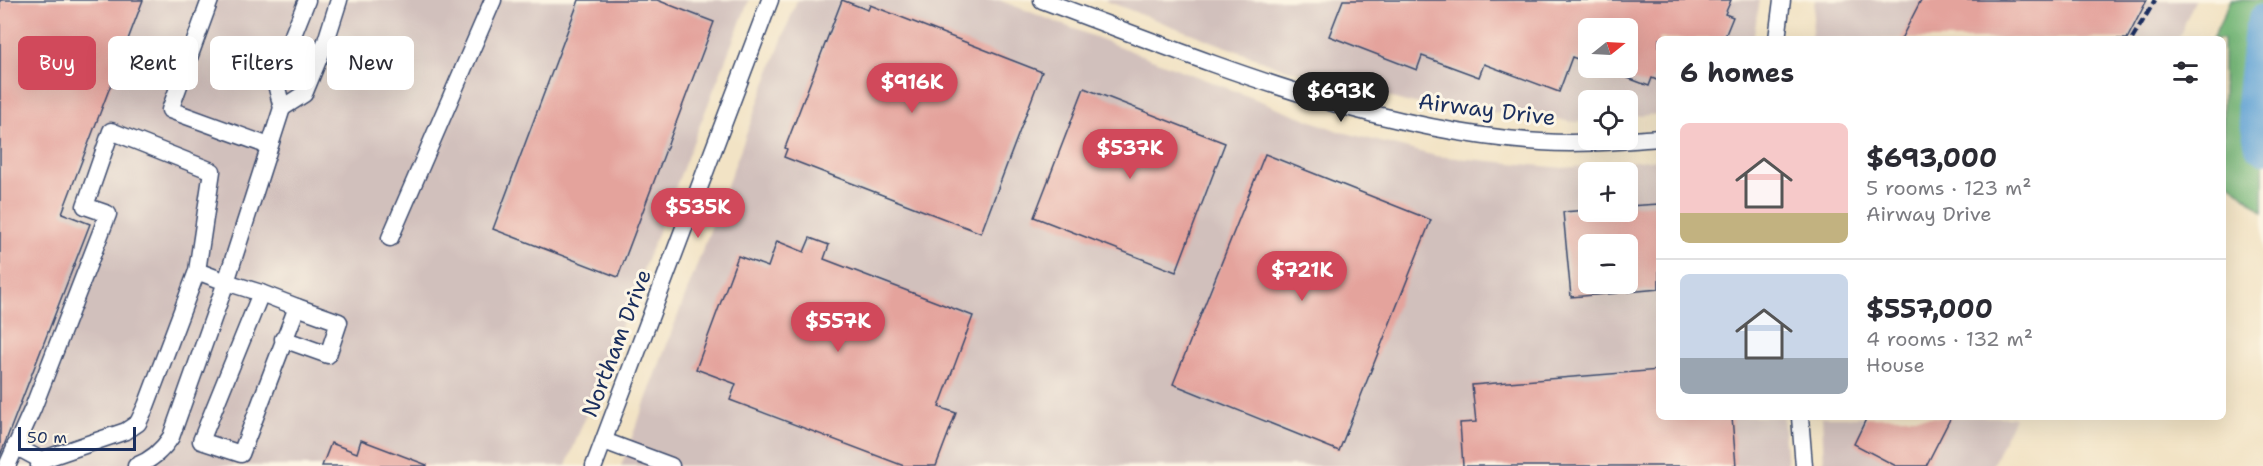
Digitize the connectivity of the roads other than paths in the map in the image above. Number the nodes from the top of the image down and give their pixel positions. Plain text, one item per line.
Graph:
1 (210, 0) edge
2 (307, 0) edge
3 (339, 0) edge
4 (493, 0) edge
5 (770, 0) edge
6 (1042, 0) edge
7 (1782, 0) edge
8 (1777, 36) edge
9 (282, 108) junction
10 (1656, 138) edge
11 (269, 146) junction
12 (390, 238) dead end
13 (197, 271) junction
14 (226, 282) junction
15 (261, 293) junction
16 (297, 307) junction
17 (284, 339) junction
18 (1800, 420) edge
19 (603, 441) junction
20 (15, 446) junction
21 (40, 463) edge
22 (7, 466) edge
23 (136, 466) edge
24 (594, 466) edge
25 (671, 466) edge
26 (1804, 466) edge

1 - 11 street
2 - 9 street
3 - 9 street
4 - 12 street
5 - 19 street, Northam Drive
6 - 10 street, Airway Drive
7 - 8 street
9 - 11 street
11 - 14 street
13 - 14 street
13 - 20 street
13 - 21 street
14 - 15 street
14 - 23 street
15 - 16 street
15 - 17 street
16 - 17 street
16 - 17 street
18 - 26 street
19 - 24 street, Northam Drive
19 - 25 street
20 - 21 street
20 - 22 street

